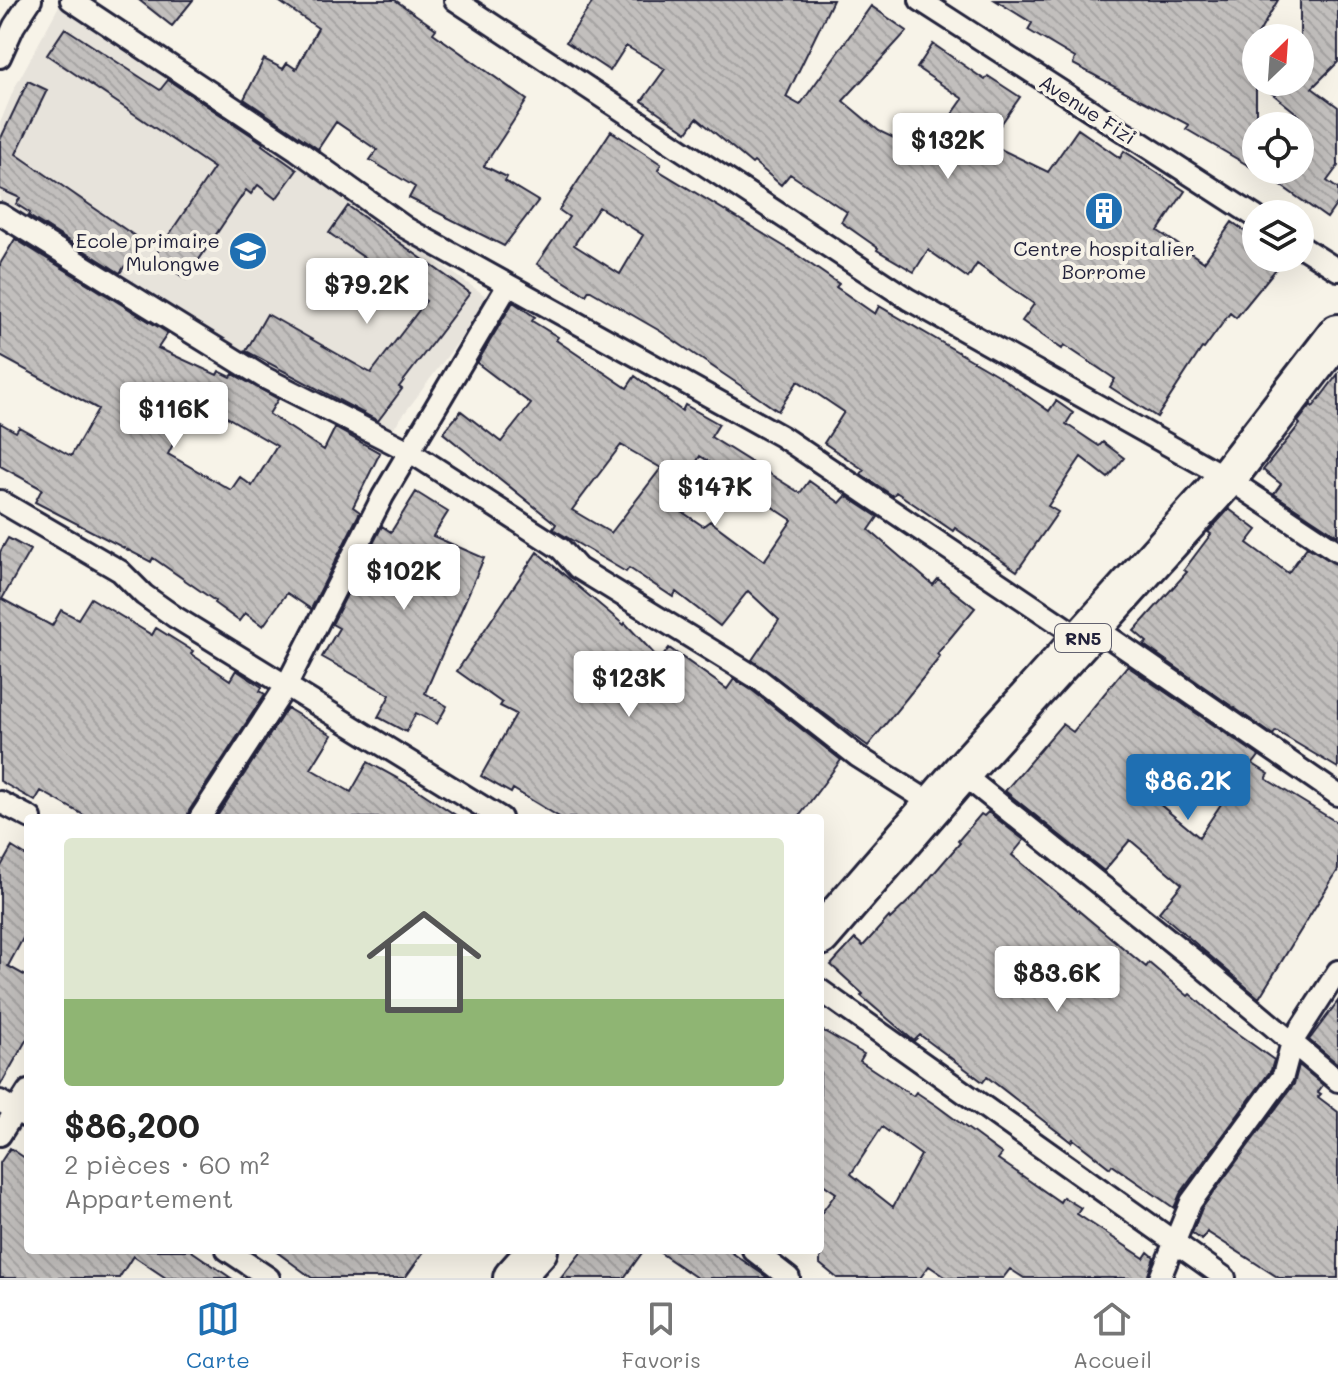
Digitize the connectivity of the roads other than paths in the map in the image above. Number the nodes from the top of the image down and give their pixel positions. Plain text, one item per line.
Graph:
1 (31, 0) edge
2 (71, 0) edge
3 (455, 0) edge
4 (920, 0) edge
5 (0, 57) edge
6 (1242, 208) edge
7 (0, 214) edge
8 (1314, 255) edge
9 (1338, 270) edge
10 (508, 285) junction
11 (1338, 334) edge
12 (409, 451) junction
13 (1227, 478) junction
14 (0, 501) edge
15 (1338, 552) edge
16 (1088, 633) junction
17 (286, 686) junction
18 (961, 773) junction
19 (1338, 795) edge
20 (0, 802) edge
21 (934, 805) junction
22 (24, 814) edge
23 (203, 814) edge
24 (494, 814) edge
25 (824, 931) edge
26 (1338, 971) edge
27 (824, 993) edge
28 (1292, 1042) junction
29 (1338, 1081) edge
30 (15, 1109) edge
31 (0, 1135) edge
32 (1174, 1244) junction
33 (233, 1254) edge
34 (534, 1254) edge
35 (758, 1254) edge
36 (269, 1278) edge
37 (513, 1278) edge
38 (789, 1278) edge
39 (1160, 1278) edge
40 (1225, 1278) edge

1 - 5 street
2 - 10 street
3 - 13 street
4 - 6 street, Avenue Fizi
7 - 12 street
8 - 9 street
10 - 12 street
10 - 16 street
11 - 13 highway, RN5
12 - 17 street
12 - 21 street
13 - 15 street
13 - 16 highway, RN5
14 - 17 street
16 - 18 highway, RN5
16 - 19 street
17 - 23 street
17 - 24 street
18 - 21 highway, RN5
18 - 28 street
20 - 22 street
21 - 25 highway, RN5
26 - 28 street
27 - 32 street
28 - 29 street
28 - 32 street
30 - 31 street
32 - 39 street
32 - 40 street
33 - 36 street
34 - 37 highway
35 - 38 street

